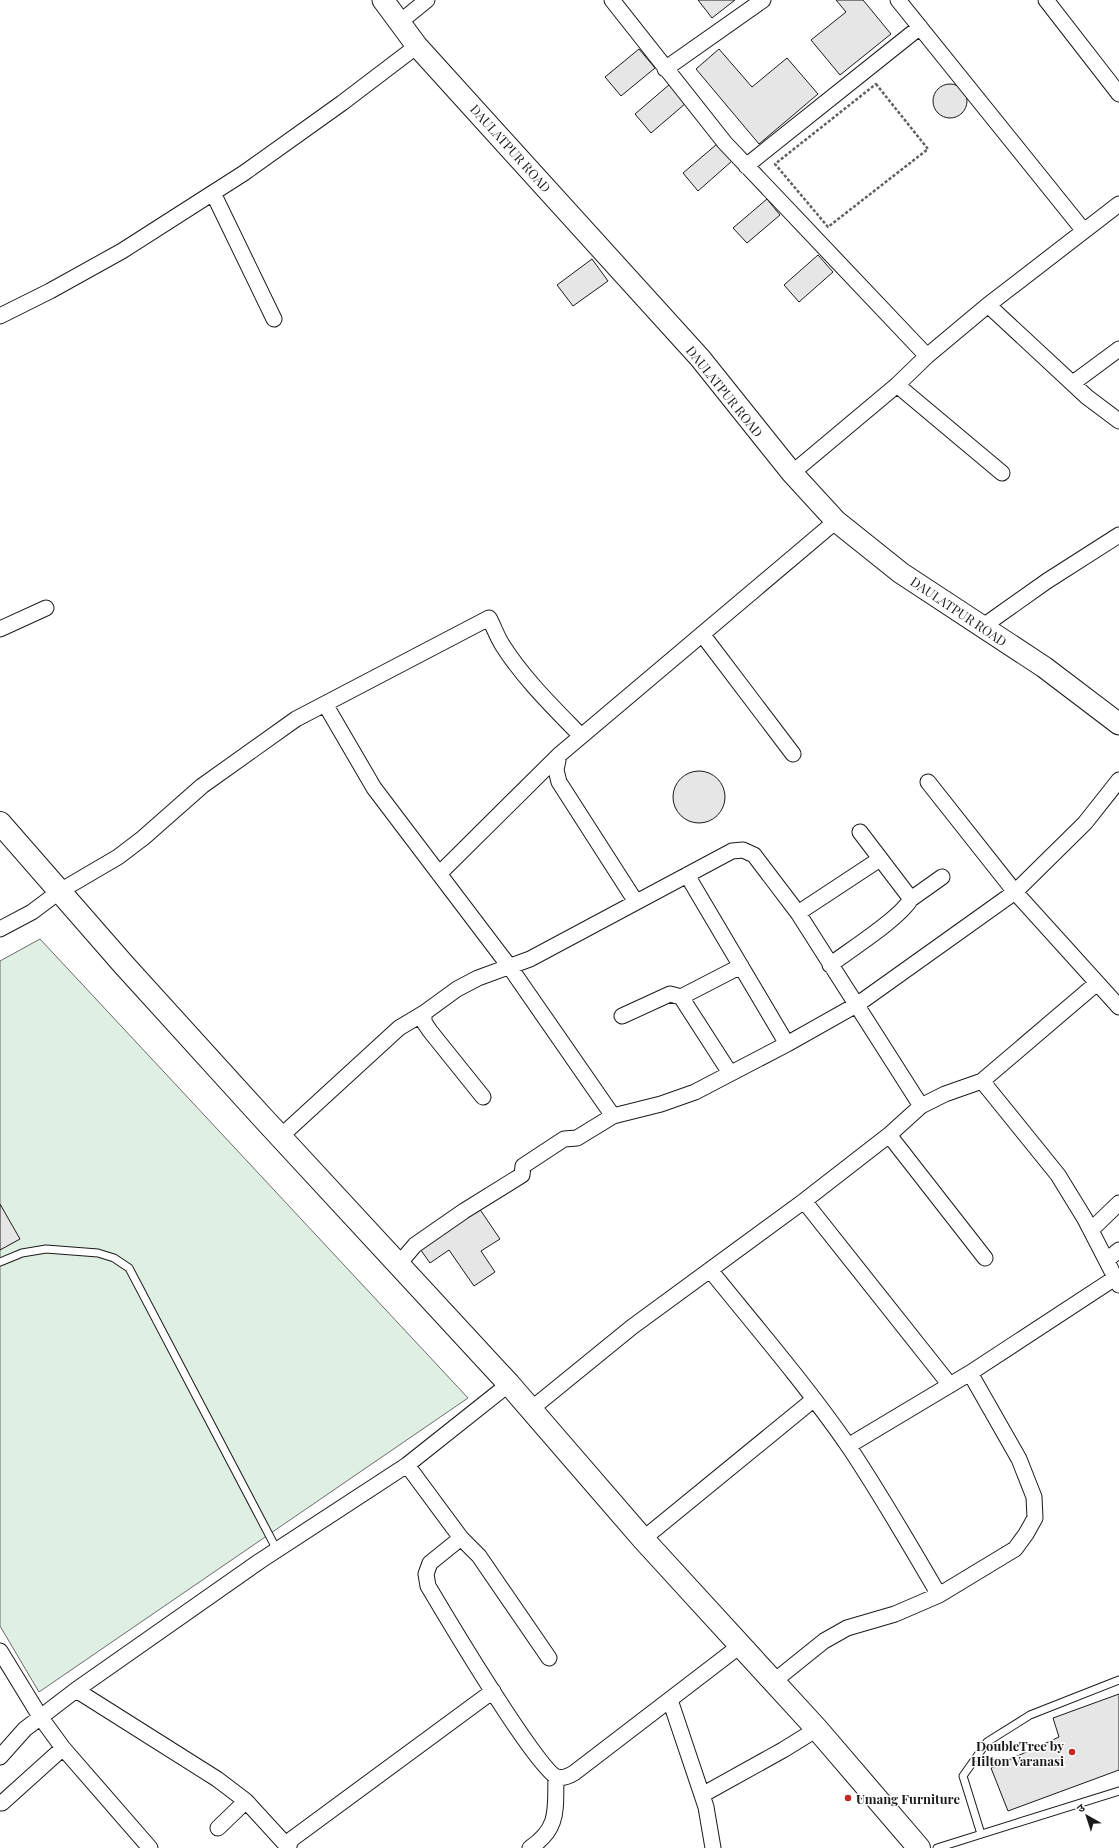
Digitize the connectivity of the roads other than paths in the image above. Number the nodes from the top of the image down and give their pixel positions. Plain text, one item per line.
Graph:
1 (383, 0) edge
2 (427, 0) edge
3 (612, 0) edge
4 (763, 0) edge
5 (898, 0) edge
6 (1046, 0) edge
7 (400, 22) junction
8 (920, 27) junction
9 (417, 46) junction
10 (665, 69) junction
11 (1119, 94) edge
12 (746, 166) junction
13 (213, 193) junction
14 (1119, 204) edge
15 (1084, 231) junction
16 (988, 305) junction
17 (0, 316) edge
18 (274, 319) dead end
19 (1119, 349) edge
20 (927, 356) junction
21 (1073, 383) junction
22 (897, 385) junction
23 (1119, 421) edge
24 (792, 473) junction
25 (1002, 473) dead end
26 (836, 521) junction
27 (1119, 535) edge
28 (46, 608) dead end
29 (982, 627) junction
30 (0, 629) edge
31 (702, 634) junction
32 (325, 704) junction
33 (1119, 724) edge
34 (581, 736) junction
35 (793, 754) dead end
36 (559, 756) junction
37 (1119, 780) edge
38 (928, 782) dead end
39 (0, 823) edge
40 (860, 832) dead end
41 (880, 859) junction
42 (439, 874) junction
43 (687, 875) junction
44 (942, 877) dead end
45 (60, 891) junction
46 (1015, 892) junction
47 (911, 898) junction
48 (636, 902) junction
49 (798, 913) junction
50 (0, 929) edge
51 (830, 965) junction
52 (509, 966) junction
53 (741, 966) junction
54 (1097, 983) junction
55 (680, 997) junction
56 (858, 1004) junction
57 (1119, 1007) edge
58 (424, 1013) junction
59 (622, 1016) dead end
60 (787, 1044) junction
61 (730, 1073) junction
62 (982, 1081) junction
63 (484, 1097) dead end
64 (921, 1106) junction
65 (613, 1116) junction
66 (889, 1135) junction
67 (280, 1137) junction
68 (804, 1201) junction
69 (1119, 1203) edge
70 (1090, 1230) junction
71 (1119, 1250) edge
72 (985, 1258) dead end
73 (1107, 1260) junction
74 (0, 1262) edge
75 (398, 1265) junction
76 (710, 1270) junction
77 (1117, 1281) edge
78 (970, 1373) junction
79 (509, 1384) junction
80 (950, 1385) junction
81 (813, 1400) junction
82 (530, 1410) junction
83 (848, 1446) junction
84 (407, 1465) junction
85 (461, 1538) junction
86 (643, 1539) junction
87 (277, 1550) junction
88 (939, 1595) junction
89 (741, 1645) junction
90 (0, 1651) edge
91 (549, 1658) dead end
92 (1119, 1680) edge
93 (773, 1682) junction
94 (76, 1690) junction
95 (493, 1691) junction
96 (670, 1700) junction
97 (40, 1718) junction
98 (817, 1728) junction
99 (63, 1748) junction
100 (0, 1757) edge
101 (556, 1777) junction
102 (1119, 1791) edge
103 (702, 1795) junction
104 (246, 1801) junction
105 (2, 1803) dead end
106 (218, 1828) dead end
107 (981, 1834) junction
108 (150, 1848) edge
109 (288, 1848) edge
110 (530, 1848) edge
111 (713, 1848) edge
112 (919, 1848) edge
113 (937, 1848) edge

1 - 7 street, DAULATPUR ROAD
2 - 7 street
3 - 10 street
4 - 10 street
5 - 8 street
6 - 11 street
7 - 9 street, DAULATPUR ROAD
8 - 12 street
8 - 15 street
9 - 13 street
9 - 24 street, DAULATPUR ROAD
10 - 12 street
12 - 20 street
13 - 17 street
13 - 18 street
14 - 15 street
15 - 16 street
16 - 20 street
16 - 21 street
19 - 21 street
20 - 22 street
21 - 23 street
22 - 24 street
22 - 25 street
24 - 26 street, DAULATPUR ROAD
26 - 29 street, DAULATPUR ROAD
26 - 31 street
27 - 29 street
28 - 30 street
29 - 33 street, DAULATPUR ROAD
31 - 34 street
31 - 35 street
32 - 34 street
32 - 42 street
32 - 45 street
34 - 36 street
36 - 42 street
36 - 48 street
37 - 46 street
38 - 46 street
39 - 45 highway
40 - 41 street
41 - 47 street
41 - 49 street
42 - 52 street
43 - 48 street
43 - 49 street
43 - 53 street
44 - 47 street
45 - 50 street
45 - 67 highway
46 - 54 street
46 - 56 street
47 - 51 street
48 - 52 street
49 - 51 street
51 - 56 street
52 - 58 street
52 - 65 street
53 - 55 street
53 - 60 street
54 - 57 street
54 - 62 street
55 - 59 street
55 - 61 street
56 - 60 street
56 - 64 street
58 - 63 street
58 - 67 street
60 - 61 street
61 - 65 street
62 - 64 street
62 - 70 street
64 - 66 street
65 - 75 street
66 - 68 street
66 - 72 street
67 - 75 highway
68 - 76 street
68 - 80 street
69 - 70 street
70 - 73 street
71 - 73 street
73 - 77 street
74 - 87 lane
75 - 79 highway
76 - 81 street
76 - 82 street
77 - 78 street
78 - 80 street
78 - 88 street
79 - 82 highway
79 - 84 street
80 - 83 street
81 - 83 street
81 - 86 street
82 - 86 highway
83 - 88 street
84 - 85 street
84 - 87 street
85 - 91 street
85 - 95 street
86 - 89 highway
87 - 94 street
88 - 93 street
89 - 93 highway
89 - 96 street
90 - 97 street
92 - 107 lane
93 - 98 highway
94 - 97 street
94 - 104 street
95 - 101 street
95 - 109 street
96 - 101 street
96 - 103 street
97 - 99 street
97 - 100 street
98 - 103 street
98 - 112 highway
99 - 105 street
99 - 108 street
101 - 110 street
102 - 107 lane
103 - 111 street
104 - 106 street
104 - 109 street
107 - 113 lane

